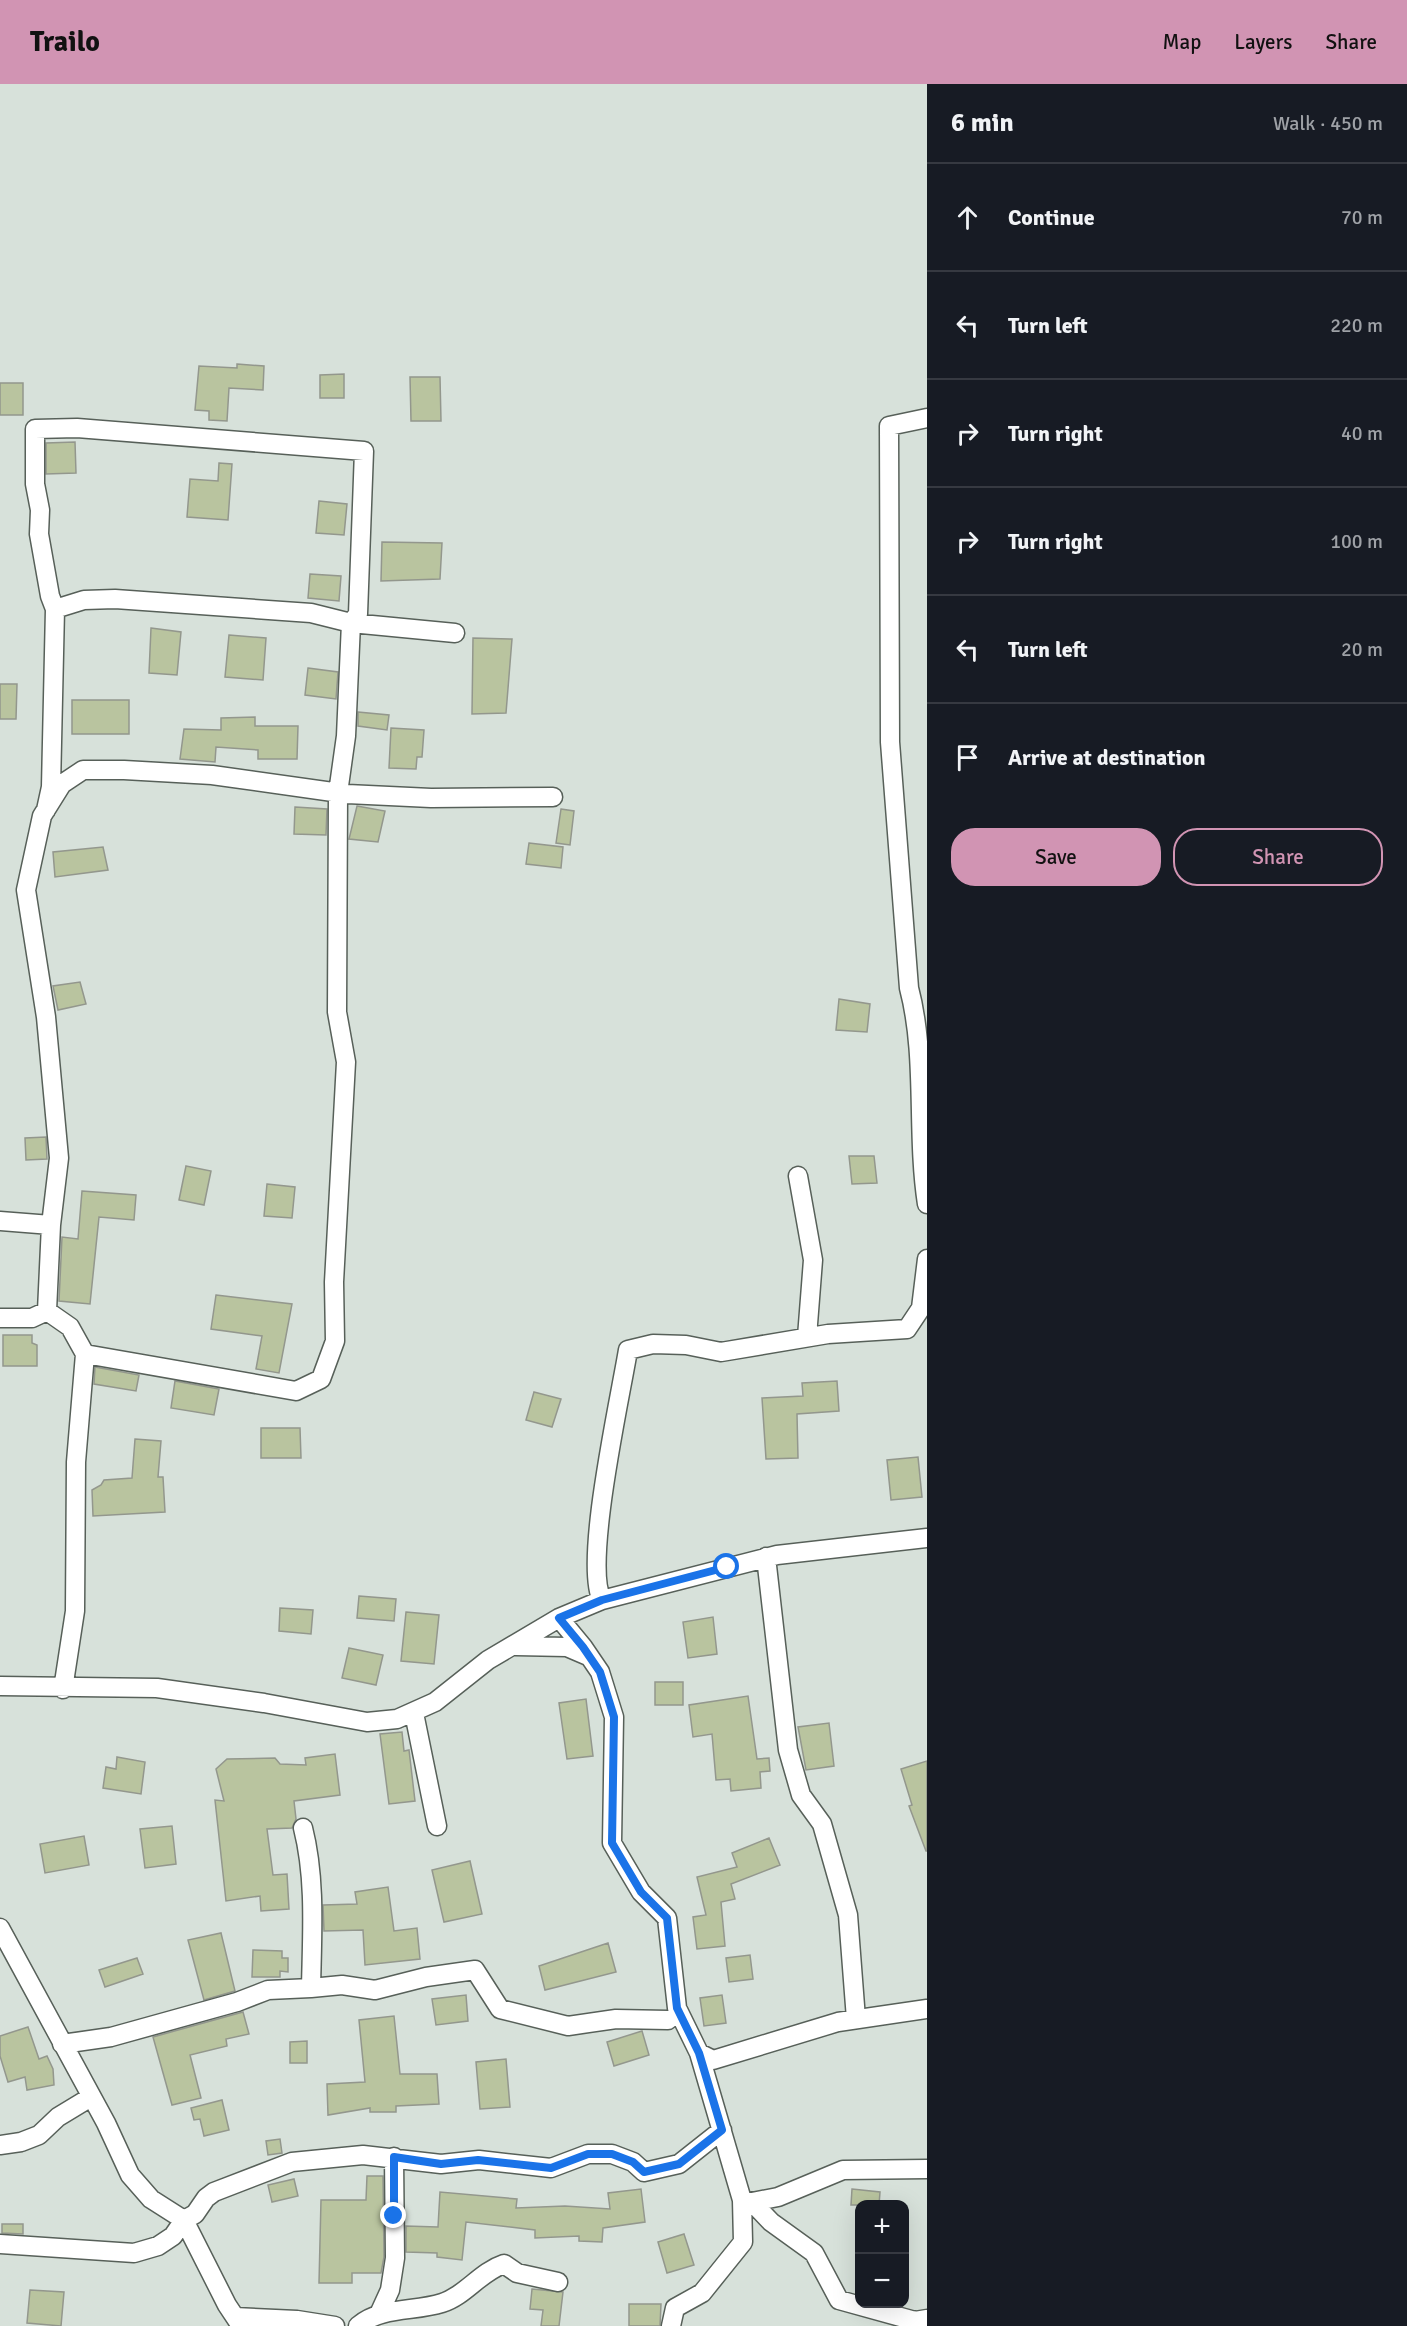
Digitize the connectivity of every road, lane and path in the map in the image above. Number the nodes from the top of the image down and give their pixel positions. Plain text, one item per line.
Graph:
1 (927, 418) edge
2 (55, 609) junction
3 (351, 623) junction
4 (455, 633) dead end
5 (338, 793) junction
6 (553, 796) dead end
7 (46, 810) junction
8 (798, 1176) dead end
9 (927, 1204) edge
10 (0, 1221) edge
11 (51, 1225) junction
12 (927, 1260) edge
13 (47, 1311) junction
14 (0, 1318) edge
15 (807, 1337) junction
16 (84, 1354) junction
17 (927, 1539) edge
18 (766, 1557) junction
19 (602, 1600) junction
20 (559, 1618) junction
21 (514, 1646) junction
22 (590, 1657) junction
23 (0, 1686) edge
24 (63, 1689) junction
25 (414, 1713) junction
26 (437, 1826) dead end
27 (303, 1827) dead end
28 (0, 1928) edge
29 (311, 1988) junction
30 (927, 2008) edge
31 (856, 2019) junction
32 (668, 2020) dead end
33 (62, 2044) junction
34 (699, 2053) junction
35 (91, 2097) junction
36 (722, 2130) junction
37 (0, 2145) edge
38 (394, 2157) junction
39 (927, 2169) edge
40 (747, 2201) junction
41 (184, 2220) junction
42 (0, 2244) edge
43 (558, 2282) dead end
44 (379, 2314) junction
45 (927, 2319) edge
46 (238, 2321) edge
47 (356, 2325) edge
48 (335, 2326) edge
49 (671, 2326) edge

1 - 9 street
2 - 3 street
2 - 3 street
2 - 7 street
3 - 4 street
3 - 5 street
5 - 6 street
5 - 7 street
5 - 16 street
7 - 11 street
8 - 15 street
10 - 11 street
11 - 13 street
12 - 15 street
13 - 14 street
13 - 16 street
15 - 19 street
16 - 24 street
17 - 18 street
18 - 19 street
18 - 31 street
19 - 20 street
20 - 21 street
20 - 22 street
21 - 22 street
21 - 25 street
22 - 34 street
23 - 24 street
24 - 25 street
25 - 26 street
27 - 29 street
28 - 33 street
29 - 32 street
29 - 33 street
30 - 31 street
31 - 34 street
33 - 35 street
34 - 36 street
35 - 37 street
35 - 41 street
36 - 38 street
36 - 40 street
38 - 41 street
38 - 44 street
39 - 40 street
40 - 45 street
40 - 49 street
41 - 42 street
41 - 46 street
43 - 44 street
44 - 47 street
46 - 48 street

